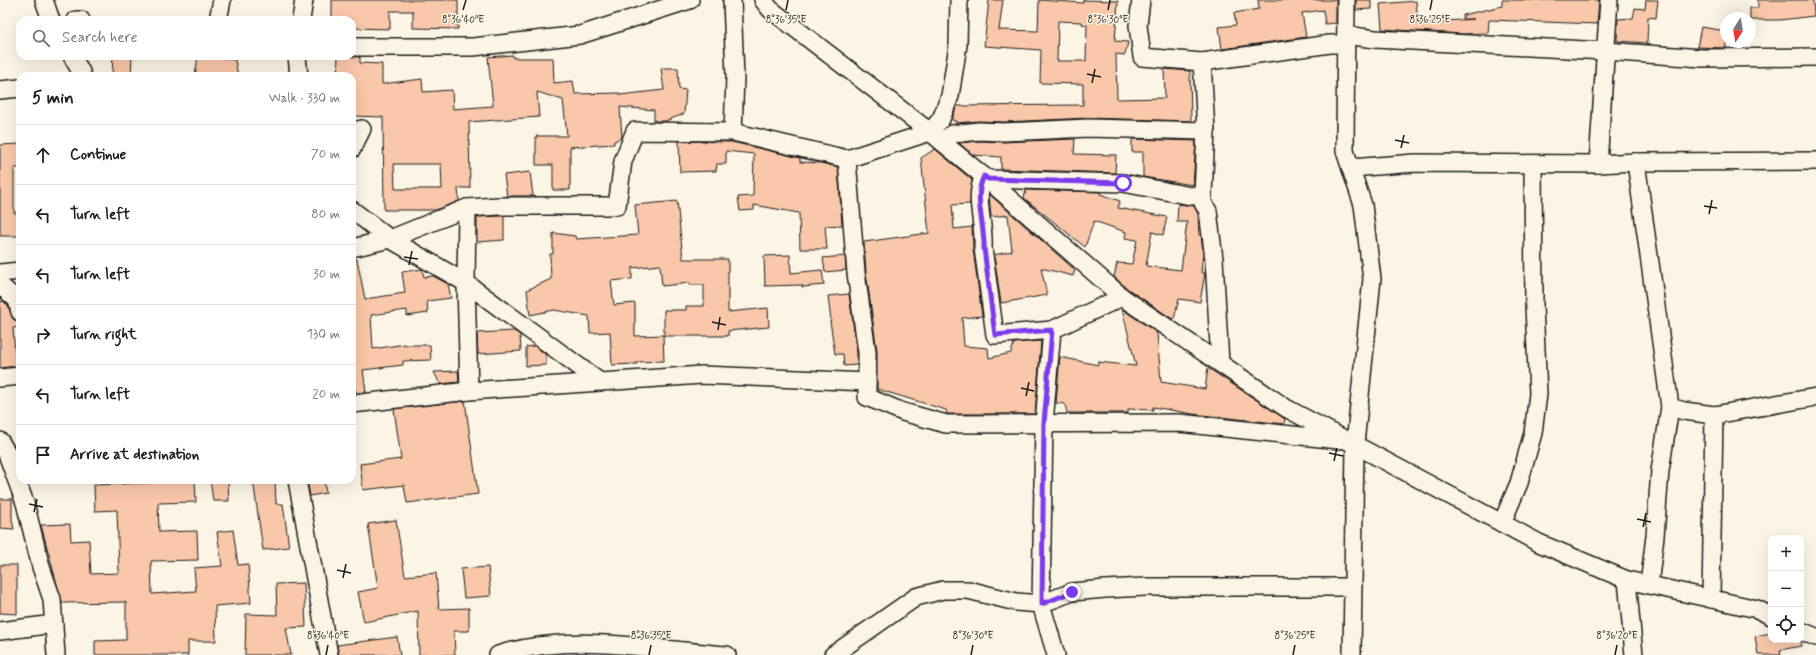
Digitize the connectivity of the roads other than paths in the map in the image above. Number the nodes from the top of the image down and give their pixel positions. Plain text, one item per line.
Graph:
1 (44, 0) edge
2 (222, 0) edge
3 (304, 0) edge
4 (690, 0) edge
5 (732, 0) edge
6 (763, 0) edge
7 (959, 0) edge
8 (1141, 0) edge
9 (1346, 0) edge
10 (1609, 0) edge
11 (50, 16) edge
12 (219, 16) edge
13 (302, 16) edge
14 (1346, 40) junction
15 (356, 47) edge
16 (1605, 51) junction
17 (1816, 57) edge
18 (74, 60) edge
19 (297, 60) edge
20 (1202, 62) junction
21 (81, 72) edge
22 (299, 72) edge
23 (16, 88) edge
24 (0, 90) edge
25 (356, 130) edge
26 (1206, 131) junction
27 (733, 132) junction
28 (936, 137) junction
29 (356, 141) edge
30 (847, 159) junction
31 (1816, 161) edge
32 (1636, 162) junction
33 (1533, 164) junction
34 (1598, 164) junction
35 (1351, 168) junction
36 (986, 177) junction
37 (1203, 194) junction
38 (467, 208) junction
39 (356, 213) edge
40 (390, 239) junction
41 (356, 247) edge
42 (16, 271) edge
43 (0, 273) edge
44 (466, 283) junction
45 (0, 285) edge
46 (1122, 296) junction
47 (16, 299) edge
48 (1052, 330) junction
49 (1220, 363) junction
50 (16, 376) edge
51 (0, 378) edge
52 (600, 382) junction
53 (867, 382) junction
54 (469, 391) junction
55 (1816, 397) edge
56 (356, 404) edge
57 (1670, 407) junction
58 (1714, 415) junction
59 (1044, 423) junction
60 (0, 441) edge
61 (1355, 444) junction
62 (16, 478) edge
63 (18, 484) edge
64 (298, 484) edge
65 (1502, 523) junction
66 (1627, 580) junction
67 (1649, 585) junction
68 (1352, 587) junction
69 (1710, 599) junction
70 (1042, 604) junction
71 (1768, 614) edge
72 (54, 624) junction
73 (0, 630) edge
74 (1804, 632) edge
75 (1816, 637) edge
76 (507, 653) edge
77 (56, 655) edge
78 (329, 655) edge
79 (728, 655) edge
80 (833, 655) edge
81 (1056, 655) edge
82 (1352, 655) edge
83 (1634, 655) edge

1 - 11 street
2 - 12 street
3 - 13 street
4 - 15 street
5 - 27 street
6 - 28 street
7 - 28 street
8 - 20 street
9 - 14 street
10 - 16 street
14 - 16 street
14 - 20 street
14 - 35 street
16 - 17 street
16 - 34 street
18 - 21 street
19 - 22 street
20 - 26 street
23 - 24 street
25 - 29 street
26 - 28 street
26 - 37 street
27 - 30 street
27 - 38 street
28 - 30 street
28 - 36 street
30 - 53 street
31 - 32 street
32 - 34 street
32 - 57 street
33 - 34 street
33 - 35 street
33 - 65 street
35 - 61 street
36 - 37 street
36 - 46 street
36 - 48 street
37 - 49 street
38 - 40 street
38 - 44 street
39 - 40 street
40 - 41 street
40 - 44 street
42 - 43 street
44 - 52 street
44 - 54 street
45 - 47 street
46 - 48 street
46 - 49 street
48 - 59 street
49 - 61 street
50 - 51 street
52 - 53 street
52 - 54 street
53 - 59 street
54 - 56 street
55 - 58 street
57 - 58 street
57 - 67 street
58 - 69 street
59 - 61 street
59 - 70 street
60 - 62 street
61 - 65 street
61 - 68 street
63 - 72 street
64 - 78 street
65 - 66 street
66 - 67 street
66 - 83 street
67 - 69 street
68 - 70 street
68 - 82 street
69 - 71 street
70 - 80 street
70 - 81 street
72 - 73 street
72 - 77 street
74 - 75 street
76 - 79 street

